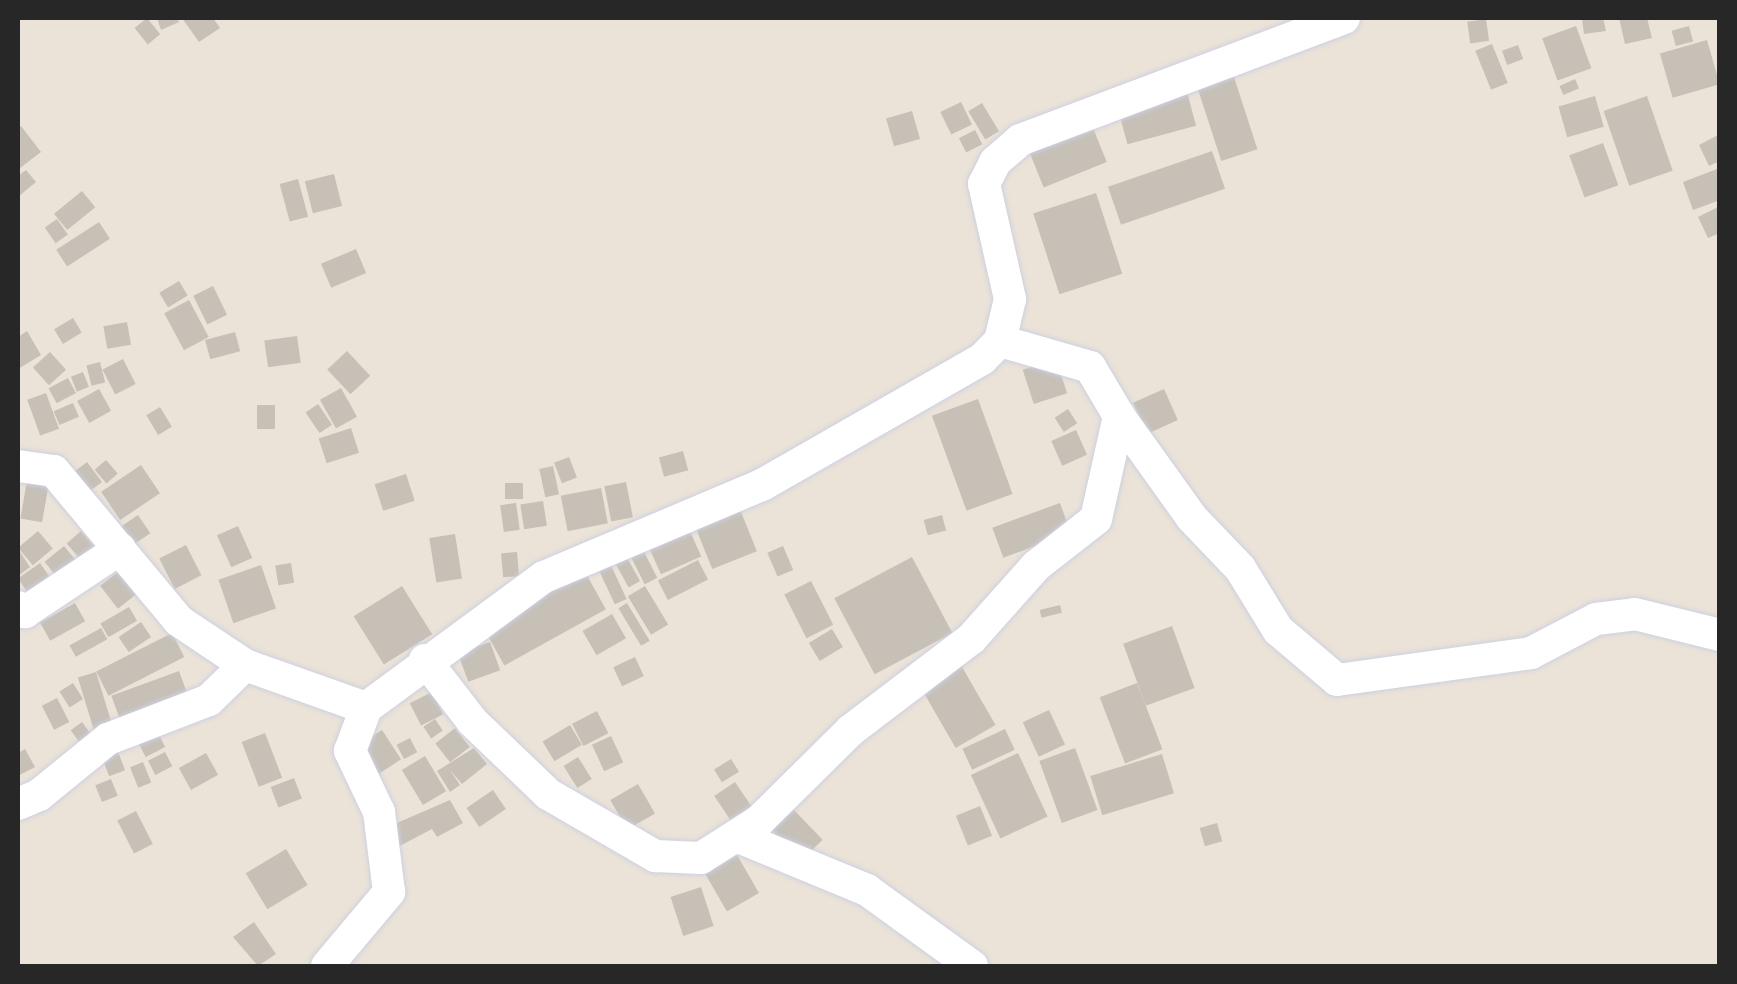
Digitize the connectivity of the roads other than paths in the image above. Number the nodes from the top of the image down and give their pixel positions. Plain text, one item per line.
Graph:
1 (1344, 18) edge
2 (1000, 341) junction
3 (1119, 416) junction
4 (18, 466) edge
5 (120, 549) junction
6 (18, 607) edge
7 (1720, 636) edge
8 (425, 660) junction
9 (246, 666) junction
10 (366, 708) junction
11 (18, 804) edge
12 (736, 836) junction
13 (327, 966) edge
14 (972, 966) edge

1 - 2 street
2 - 3 street
2 - 8 street
3 - 7 street
3 - 12 street
4 - 5 street
5 - 6 street
5 - 9 street
8 - 10 street
8 - 12 street
9 - 10 street
9 - 11 street
10 - 13 street
12 - 14 street

